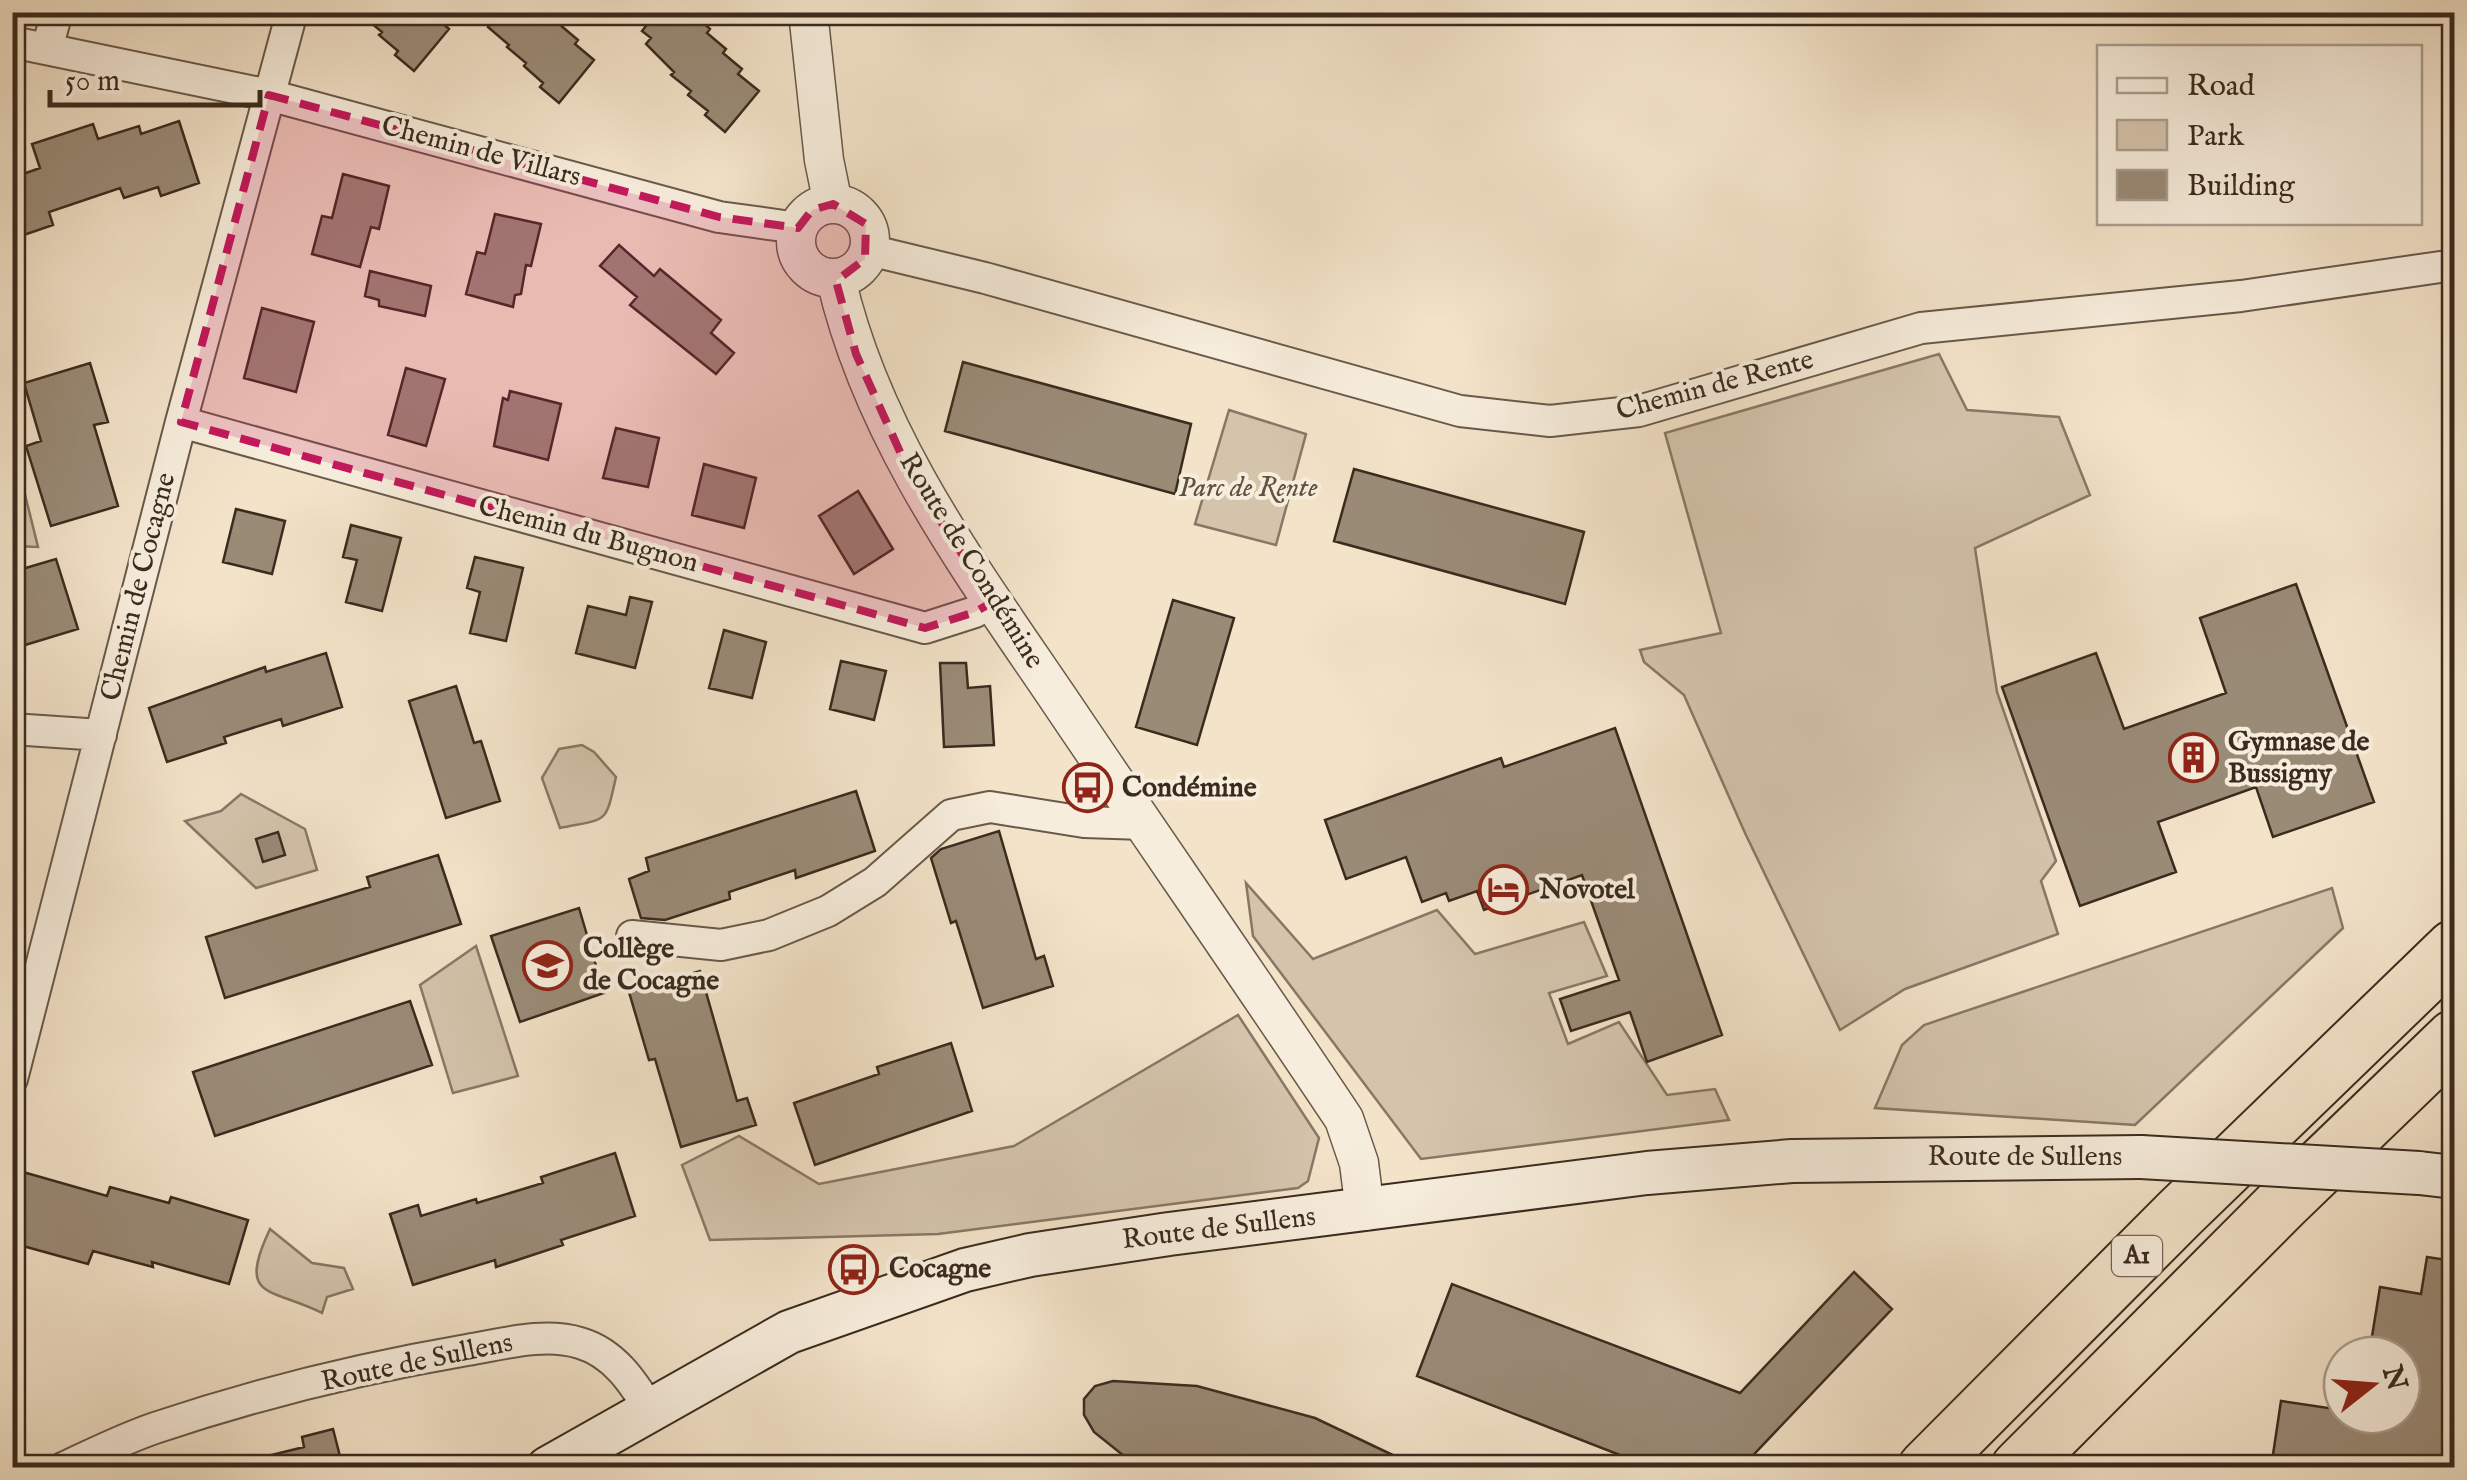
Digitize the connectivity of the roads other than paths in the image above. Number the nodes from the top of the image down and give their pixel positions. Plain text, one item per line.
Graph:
1 (56, 12) edge
2 (292, 12) edge
3 (808, 12) edge
4 (12, 42) edge
5 (48, 49) junction
6 (268, 95) junction
7 (833, 204) junction
8 (798, 228) junction
9 (869, 250) junction
10 (2454, 265) edge
11 (836, 279) junction
12 (181, 422) junction
13 (993, 602) junction
14 (12, 730) edge
15 (101, 734) junction
16 (1144, 824) junction
17 (632, 936) dead end
18 (2454, 948) edge
19 (2454, 1038) edge
20 (12, 1079) edge
21 (2437, 1175) edge
22 (1365, 1211) junction
23 (650, 1410) junction
24 (63, 1468) edge
25 (548, 1468) edge
26 (1926, 1468) edge
27 (2019, 1468) edge

1 - 5 street
2 - 6 street, Chemin de Cocagne
3 - 7 street
4 - 5 street, Chemin de Villars
5 - 6 street, Chemin de Villars
6 - 8 street, Chemin de Villars
6 - 12 street, Chemin de Cocagne
7 - 8 street
7 - 9 street
8 - 11 street
9 - 10 street, Chemin de Rente
9 - 11 street
11 - 13 street, Route de Condémine
12 - 13 street, Chemin du Bugnon
12 - 15 street, Chemin de Cocagne
13 - 16 street, Route de Condémine
14 - 15 street
15 - 20 street, Chemin de Cocagne
16 - 17 street
16 - 22 street, Route de Condémine
18 - 26 highway, A1
19 - 27 highway, A1
21 - 22 main road, Route de Sullens, bridge
22 - 23 main road, Route de Sullens
23 - 24 street, Route de Sullens
23 - 25 main road

